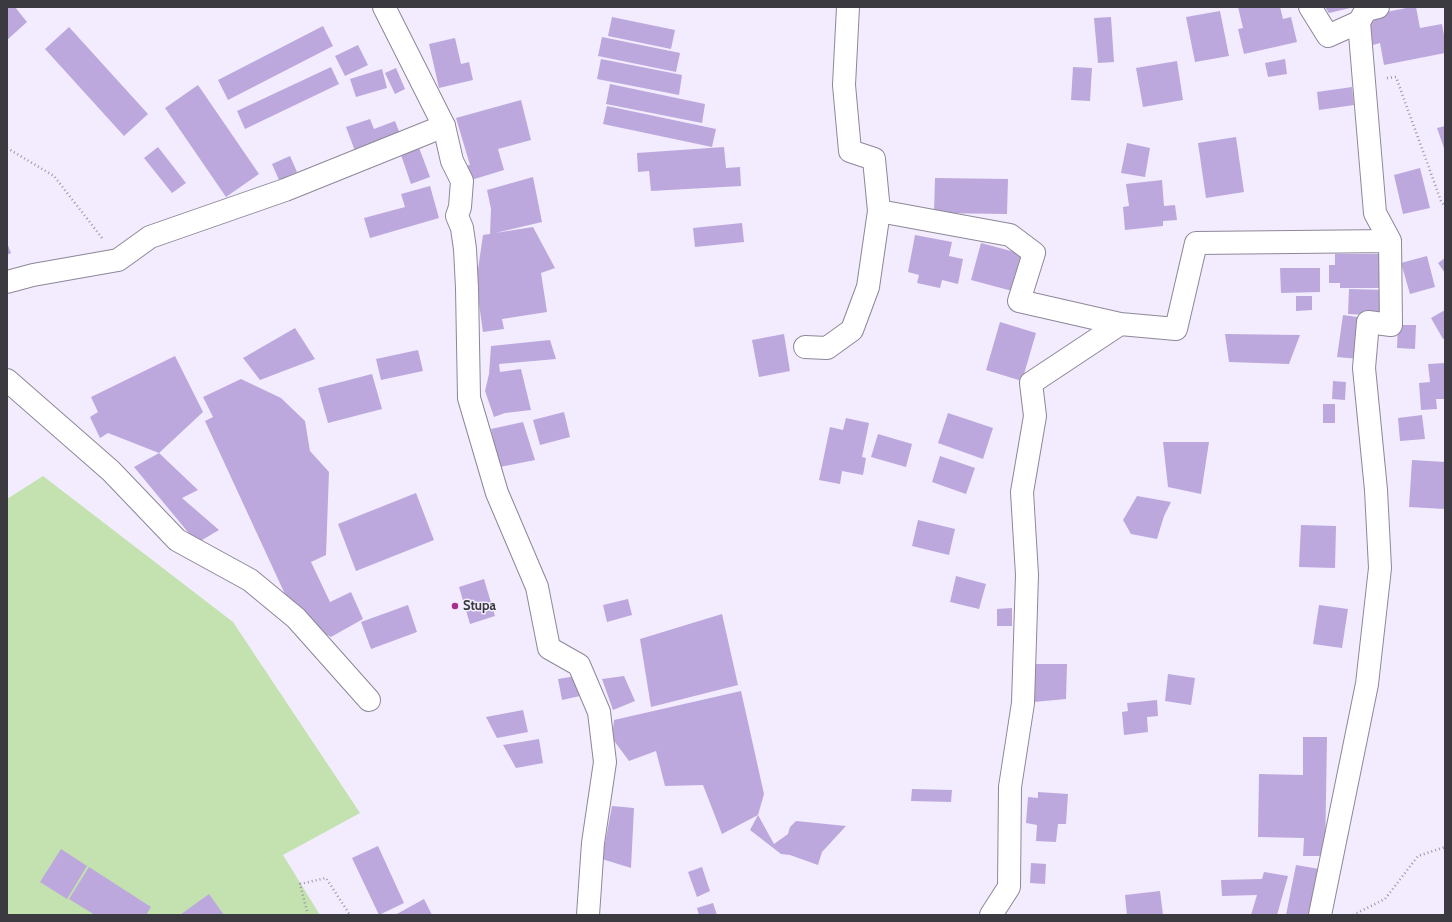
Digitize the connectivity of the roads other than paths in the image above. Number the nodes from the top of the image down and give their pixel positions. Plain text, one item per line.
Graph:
1 (384, 7) edge
2 (848, 7) edge
3 (1310, 7) edge
4 (1378, 7) edge
5 (1358, 22) junction
6 (444, 126) junction
7 (879, 211) junction
8 (1390, 241) junction
9 (7, 282) edge
10 (1120, 324) junction
11 (805, 347) dead end
12 (7, 380) edge
13 (369, 700) dead end
14 (588, 915) edge
15 (991, 915) edge
16 (1320, 915) edge

1 - 6 street
2 - 7 street
3 - 5 street
4 - 5 street
5 - 8 street
6 - 9 street
6 - 14 street
7 - 10 street
7 - 11 street
8 - 10 street
8 - 16 street
10 - 15 street
12 - 13 street

